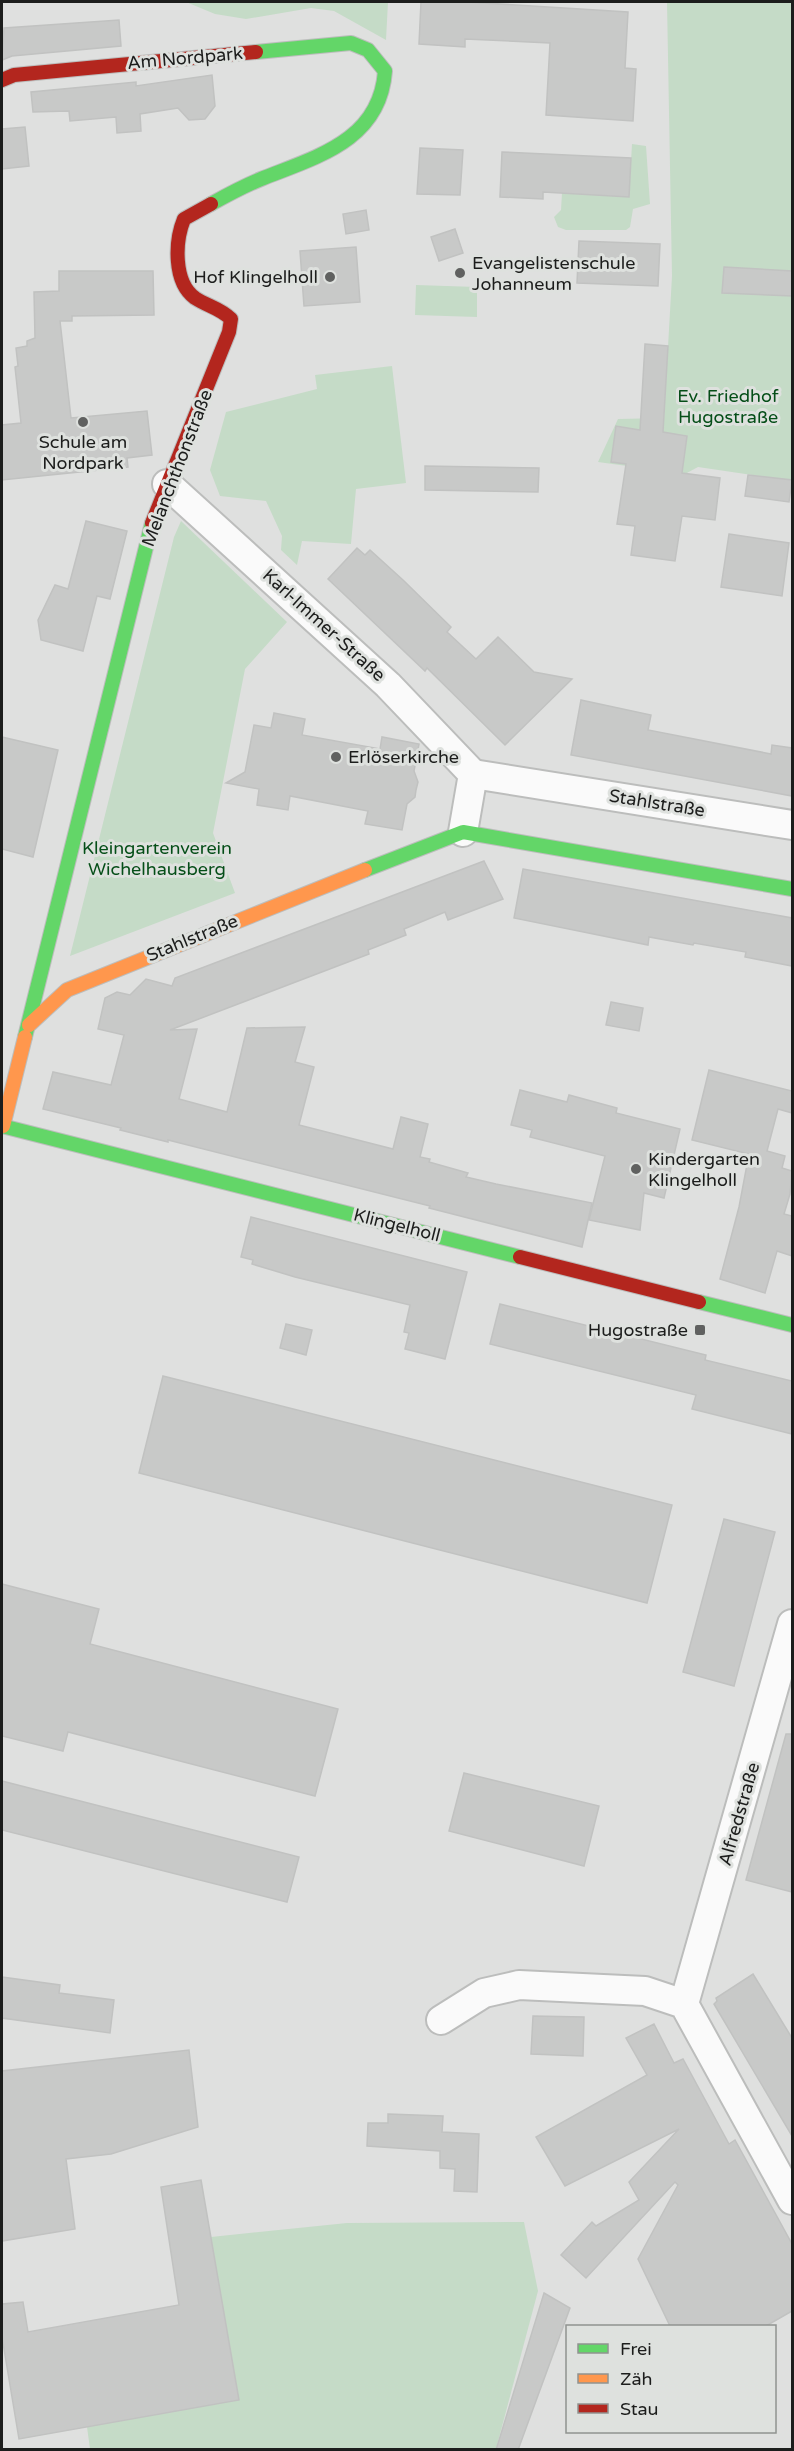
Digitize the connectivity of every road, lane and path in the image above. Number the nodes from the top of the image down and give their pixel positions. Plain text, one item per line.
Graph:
1 (368, 50) joint
2 (2, 80) edge
3 (167, 484) junction
4 (473, 774) junction
5 (792, 825) edge
6 (463, 832) junction
7 (792, 889) edge
8 (29, 1025) junction
9 (2, 1126) edge
10 (792, 1325) edge
11 (792, 1624) edge
12 (684, 2004) junction
13 (441, 2020) dead end
14 (792, 2200) edge

1 - 2 street, Am Nordpark
1 - 3 street, Melanchthonstraße
3 - 4 street, Karl-Immer-Straße
3 - 8 street, Melanchthonstraße
4 - 5 street, Stahlstraße
4 - 6 street
6 - 7 street
6 - 8 street, Stahlstraße
8 - 9 street
9 - 10 street, Klingelholl
11 - 12 street, Alfredstraße
12 - 13 street
12 - 14 street

